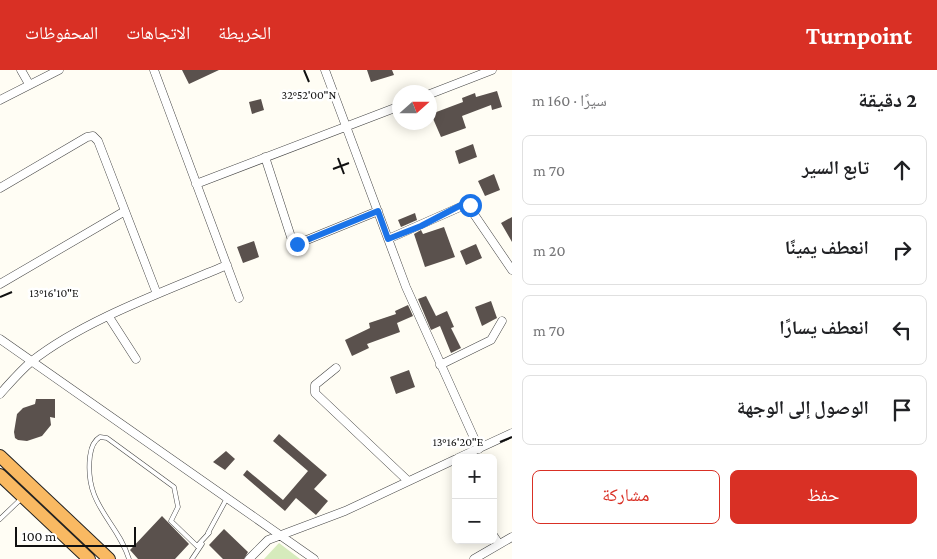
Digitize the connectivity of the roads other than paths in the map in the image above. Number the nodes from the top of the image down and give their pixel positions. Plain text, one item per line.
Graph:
1 (21, 70) edge
2 (59, 70) edge
3 (154, 70) edge
4 (325, 70) edge
5 (492, 70) edge
6 (29, 84) junction
7 (437, 91) edge
8 (0, 100) edge
9 (392, 109) edge
10 (346, 126) junction
11 (265, 157) junction
12 (196, 184) junction
13 (0, 188) edge
14 (125, 211) junction
15 (378, 211) junction
16 (388, 239) junction
17 (227, 265) junction
18 (512, 270) edge
19 (0, 284) edge
20 (156, 294) junction
21 (239, 298) dead end
22 (108, 317) junction
23 (502, 321) dead end
24 (0, 339) edge
25 (136, 359) dead end
26 (31, 362) junction
27 (440, 365) junction
28 (336, 368) dead end
29 (0, 394) edge
30 (512, 434) edge
31 (479, 448) junction
32 (466, 454) edge
33 (0, 456) edge
34 (452, 460) edge
35 (0, 475) edge
36 (407, 480) junction
37 (23, 497) junction
38 (227, 498) junction
39 (0, 519) edge
40 (209, 533) junction
41 (282, 536) junction
42 (512, 536) edge
43 (497, 541) edge
44 (499, 544) junction
45 (479, 558) edge
46 (89, 559) edge
47 (109, 559) edge
48 (129, 559) edge
49 (192, 559) edge
50 (249, 559) edge
51 (314, 559) edge

1 - 6 street
2 - 6 street
3 - 12 street
4 - 10 street
5 - 7 street
6 - 8 street
9 - 10 street
10 - 11 street
10 - 15 street
11 - 12 street
11 - 15 street
12 - 17 street
13 - 14 street
14 - 19 street
14 - 20 street
15 - 16 street
16 - 18 street
16 - 27 street
17 - 20 street
17 - 21 street
20 - 22 street
22 - 25 street
22 - 26 street
23 - 27 street
24 - 26 street
26 - 29 street
26 - 38 street
27 - 31 street
28 - 36 street
30 - 31 street
31 - 32 street
33 - 47 highway
34 - 36 street
35 - 37 highway
36 - 41 street
37 - 39 lane
37 - 46 highway
38 - 40 lane
38 - 41 street
40 - 48 lane
40 - 49 lane
41 - 50 street
41 - 51 street
42 - 44 street
43 - 44 street
44 - 45 street

